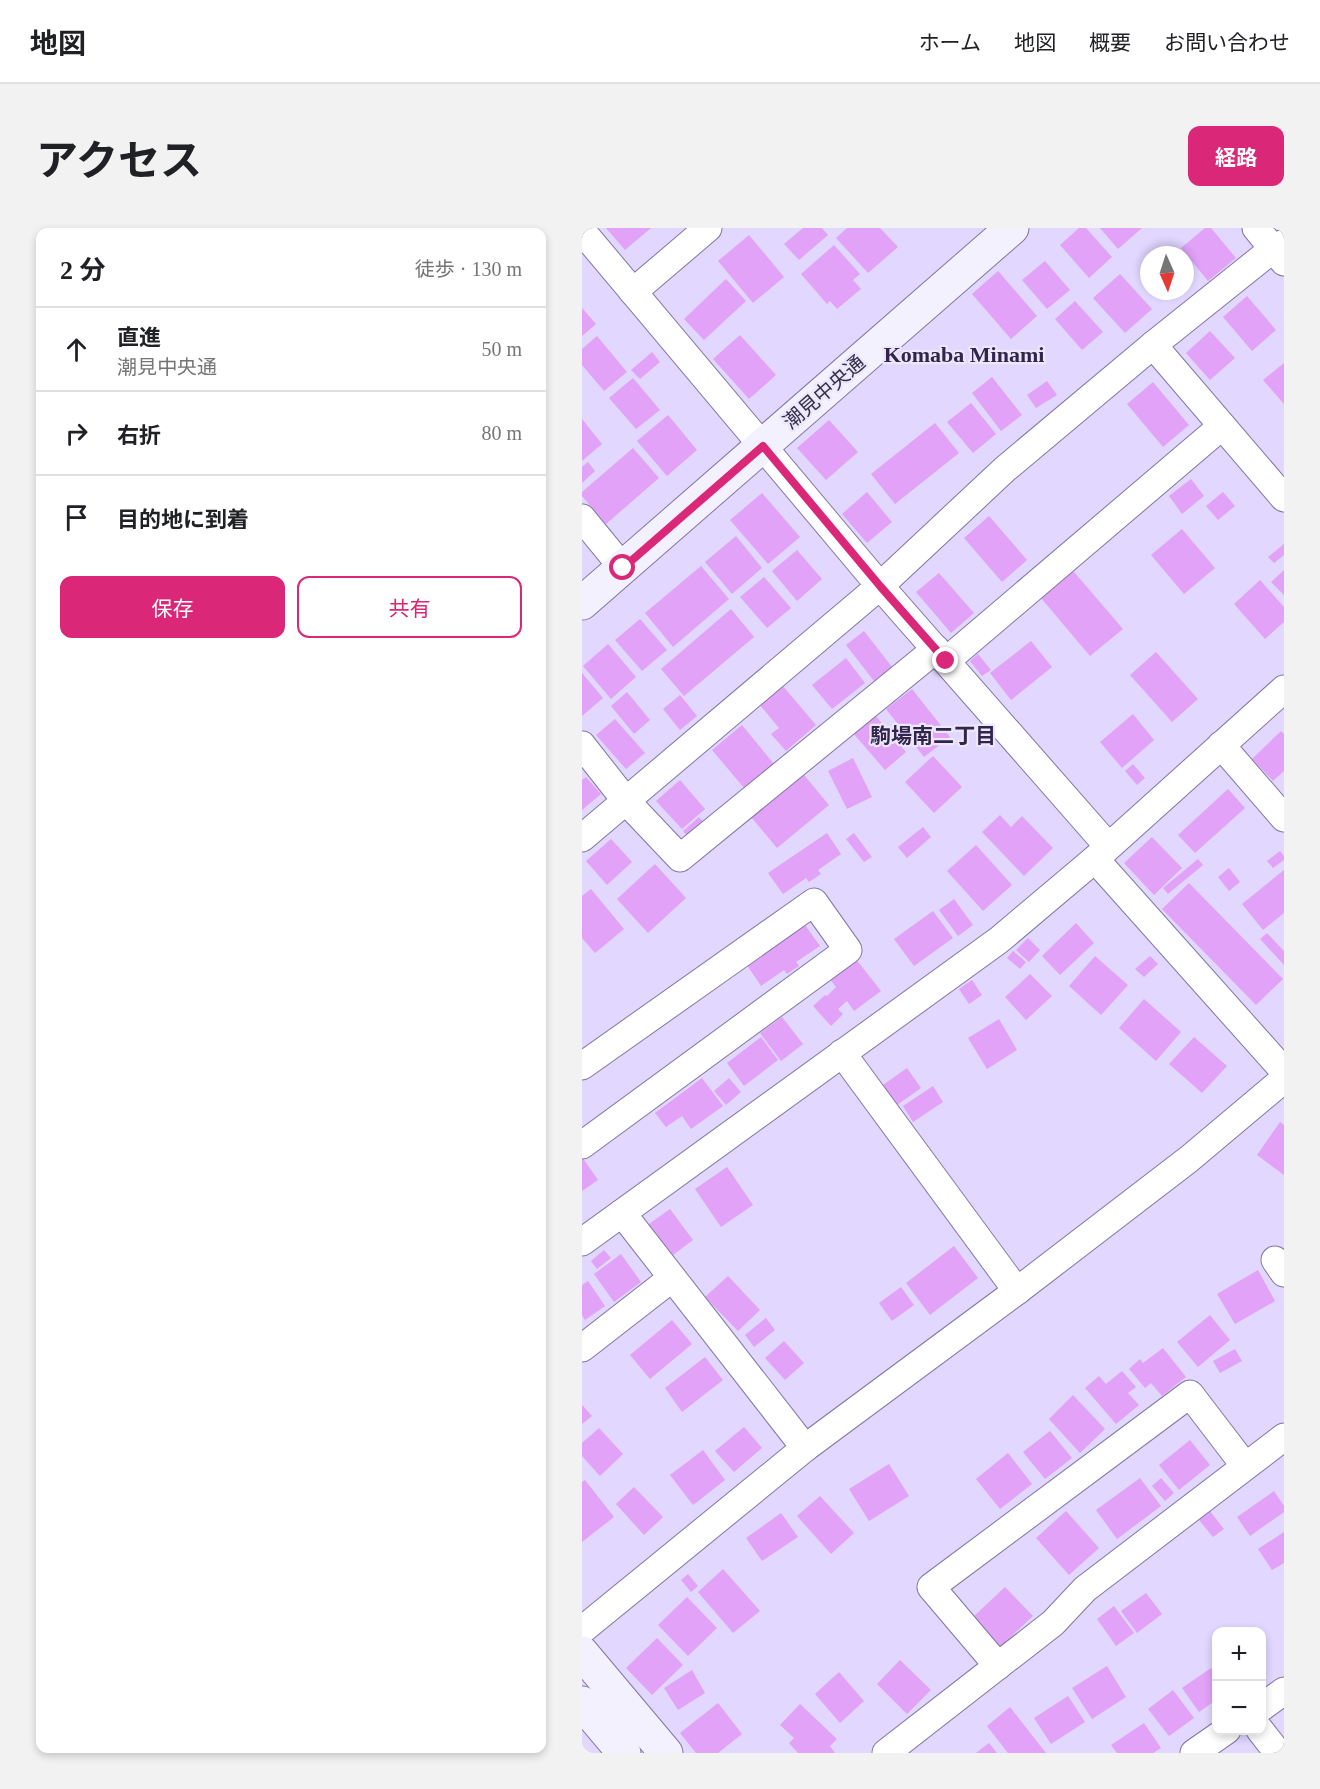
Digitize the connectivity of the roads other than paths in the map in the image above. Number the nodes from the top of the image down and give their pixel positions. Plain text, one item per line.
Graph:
1 (708, 228) edge
2 (1256, 228) edge
3 (1010, 229) edge
4 (582, 231) edge
5 (1280, 251) edge
6 (633, 292) junction
7 (1153, 345) junction
8 (1222, 426) junction
9 (763, 446) junction
10 (1284, 498) edge
11 (582, 518) edge
12 (623, 568) junction
13 (880, 586) junction
14 (582, 603) edge
15 (941, 655) junction
16 (1284, 689) edge
17 (582, 745) edge
18 (1221, 745) junction
19 (626, 801) junction
20 (1284, 818) edge
21 (582, 838) edge
22 (1101, 852) junction
23 (842, 1053) junction
24 (582, 1066) edge
25 (1284, 1071) edge
26 (1284, 1079) edge
27 (582, 1145) edge
28 (622, 1213) junction
29 (582, 1242) edge
30 (672, 1278) junction
31 (1017, 1291) junction
32 (582, 1348) edge
33 (1284, 1437) edge
34 (805, 1448) junction
35 (1245, 1466) junction
36 (582, 1630) edge
37 (582, 1653) edge
38 (998, 1666) junction
39 (613, 1689) junction
40 (1284, 1691) edge
41 (1266, 1704) edge
42 (584, 1711) edge
43 (1221, 1735) edge
44 (1263, 1735) edge
45 (624, 1753) edge
46 (666, 1753) edge
47 (886, 1753) edge
48 (1194, 1753) edge
49 (1278, 1753) edge

1 - 6 street
2 - 5 street
3 - 9 street, 潮見中央通
4 - 6 street
5 - 7 street
6 - 9 street
7 - 8 street
7 - 13 street
8 - 10 street
8 - 15 street
9 - 12 street, 潮見中央通
9 - 13 street
11 - 12 street
12 - 14 street, 潮見中央通
13 - 15 street
13 - 19 street
15 - 19 street
15 - 22 street
16 - 18 street
17 - 19 street
18 - 20 street
18 - 22 street
19 - 21 street
22 - 23 street
22 - 25 street
23 - 28 street
23 - 31 street
24 - 27 street
26 - 31 street
28 - 29 street
28 - 30 street
30 - 32 street
30 - 34 street
31 - 34 street
33 - 35 street
34 - 36 street
35 - 38 street
35 - 38 street
37 - 39 street
38 - 47 street
39 - 42 street
39 - 46 street
40 - 41 street
42 - 45 street
43 - 48 street
44 - 49 street

